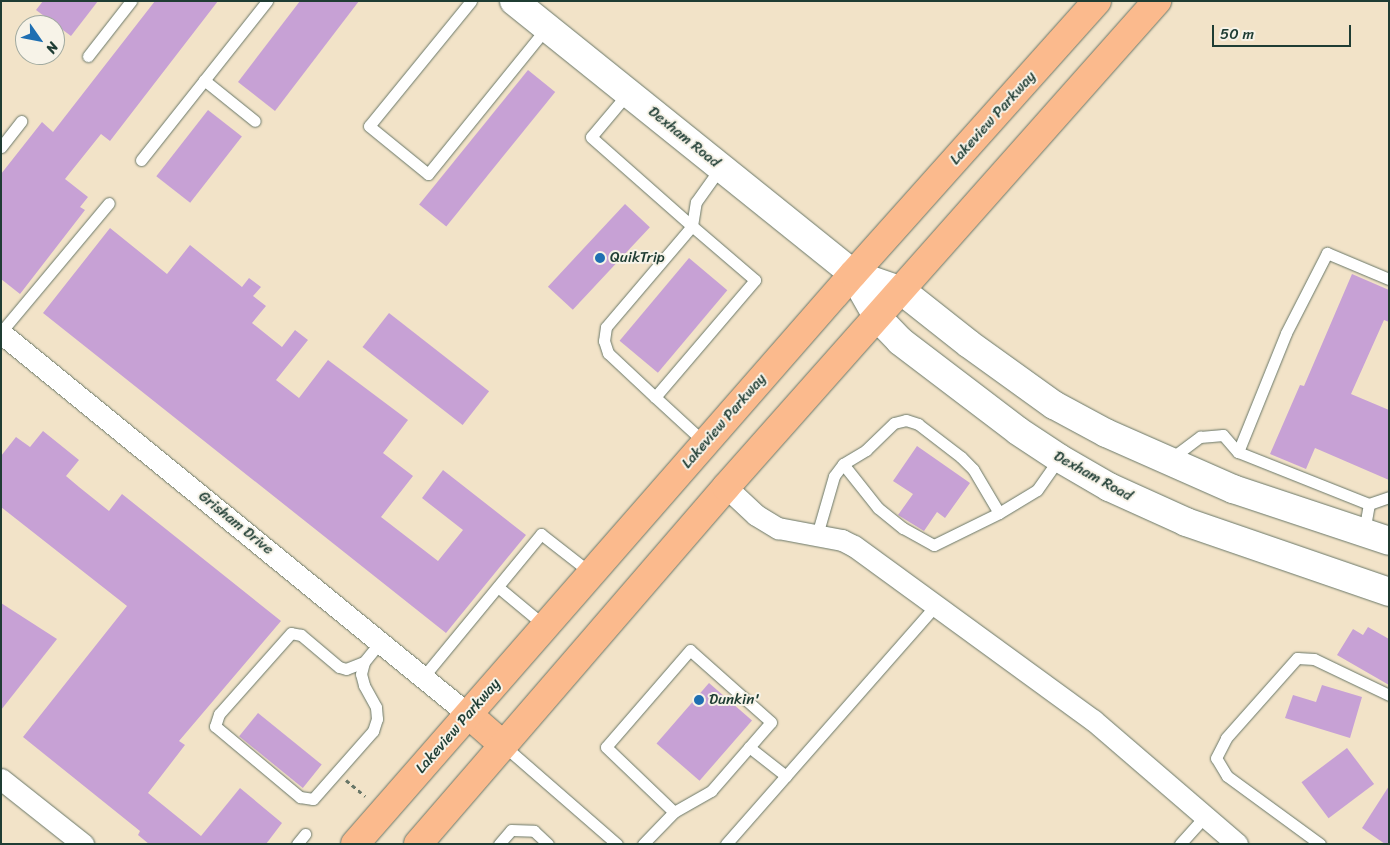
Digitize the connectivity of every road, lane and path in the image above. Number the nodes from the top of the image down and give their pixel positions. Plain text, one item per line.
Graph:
1 (131, 1) edge
2 (267, 1) edge
3 (471, 1) edge
4 (514, 1) edge
5 (1097, 1) edge
6 (1157, 1) edge
7 (547, 27) junction
8 (88, 56) dead end
9 (204, 80) junction
10 (628, 93) junction
11 (21, 121) dead end
12 (255, 121) dead end
13 (1, 147) edge
14 (141, 160) dead end
15 (721, 168) junction
16 (109, 203) dead end
17 (692, 226) junction
18 (853, 274) junction
19 (1389, 279) edge
20 (902, 291) junction
21 (878, 318) junction
22 (1, 332) edge
23 (655, 397) junction
24 (705, 443) junction
25 (1238, 452) junction
26 (1059, 458) junction
27 (1167, 461) junction
28 (843, 464) junction
29 (726, 487) junction
30 (1389, 497) edge
31 (1369, 504) junction
32 (999, 513) junction
33 (817, 535) junction
34 (1377, 537) edge
35 (591, 573) junction
36 (498, 587) junction
37 (1389, 592) edge
38 (936, 605) junction
39 (545, 626) junction
40 (381, 641) junction
41 (364, 662) junction
42 (424, 676) junction
43 (1389, 695) edge
44 (469, 715) junction
45 (502, 744) junction
46 (750, 747) junction
47 (338, 773) junction
48 (786, 776) junction
49 (1, 780) edge
50 (365, 796) dead end
51 (674, 812) junction
52 (1205, 816) junction
53 (305, 834) dead end
54 (83, 844) edge
55 (297, 844) edge
56 (355, 844) edge
57 (418, 844) edge
58 (500, 844) edge
59 (548, 844) edge
60 (617, 844) edge
61 (643, 844) edge
62 (726, 844) edge
63 (1180, 844) edge
64 (1236, 844) edge
65 (1320, 844) edge

1 - 8 lane
2 - 9 lane
3 - 7 lane
4 - 7 street, Dexham Road
5 - 18 main road, Lakeview Parkway
6 - 20 main road
7 - 10 street, Dexham Road
9 - 12 lane
9 - 14 lane
10 - 15 street, Dexham Road
10 - 17 lane
11 - 13 lane
15 - 17 lane
15 - 18 street, Dexham Road
16 - 22 lane
17 - 23 lane
17 - 23 lane
18 - 20 street, Dexham Road
18 - 21 street, Dexham Road
18 - 24 main road, Lakeview Parkway
19 - 25 lane
20 - 21 main road
20 - 27 street, Dexham Road
21 - 26 street, Dexham Road
21 - 29 main road
22 - 40 street, Grisham Drive
23 - 24 lane
24 - 35 main road, Lakeview Parkway
25 - 27 lane
25 - 31 lane
26 - 32 lane
26 - 37 street, Dexham Road
27 - 34 street, Dexham Road
28 - 32 lane
28 - 32 lane
28 - 33 lane
29 - 33 street
29 - 45 main road
30 - 31 lane
31 - 34 lane
33 - 38 street
35 - 36 lane
35 - 39 main road, Lakeview Parkway
36 - 39 lane
36 - 42 lane
38 - 48 lane
38 - 52 street
39 - 44 main road, Lakeview Parkway
40 - 41 lane
40 - 42 street, Grisham Drive
41 - 47 lane
41 - 47 lane
42 - 44 street, Grisham Drive
43 - 65 lane
44 - 45 main road
44 - 56 main road, Lakeview Parkway
45 - 57 main road
45 - 60 lane
46 - 48 lane
46 - 51 lane
46 - 51 lane
47 - 50 path
48 - 62 lane
49 - 54 street
51 - 61 lane
52 - 63 lane
52 - 64 street
53 - 55 lane
58 - 59 lane

